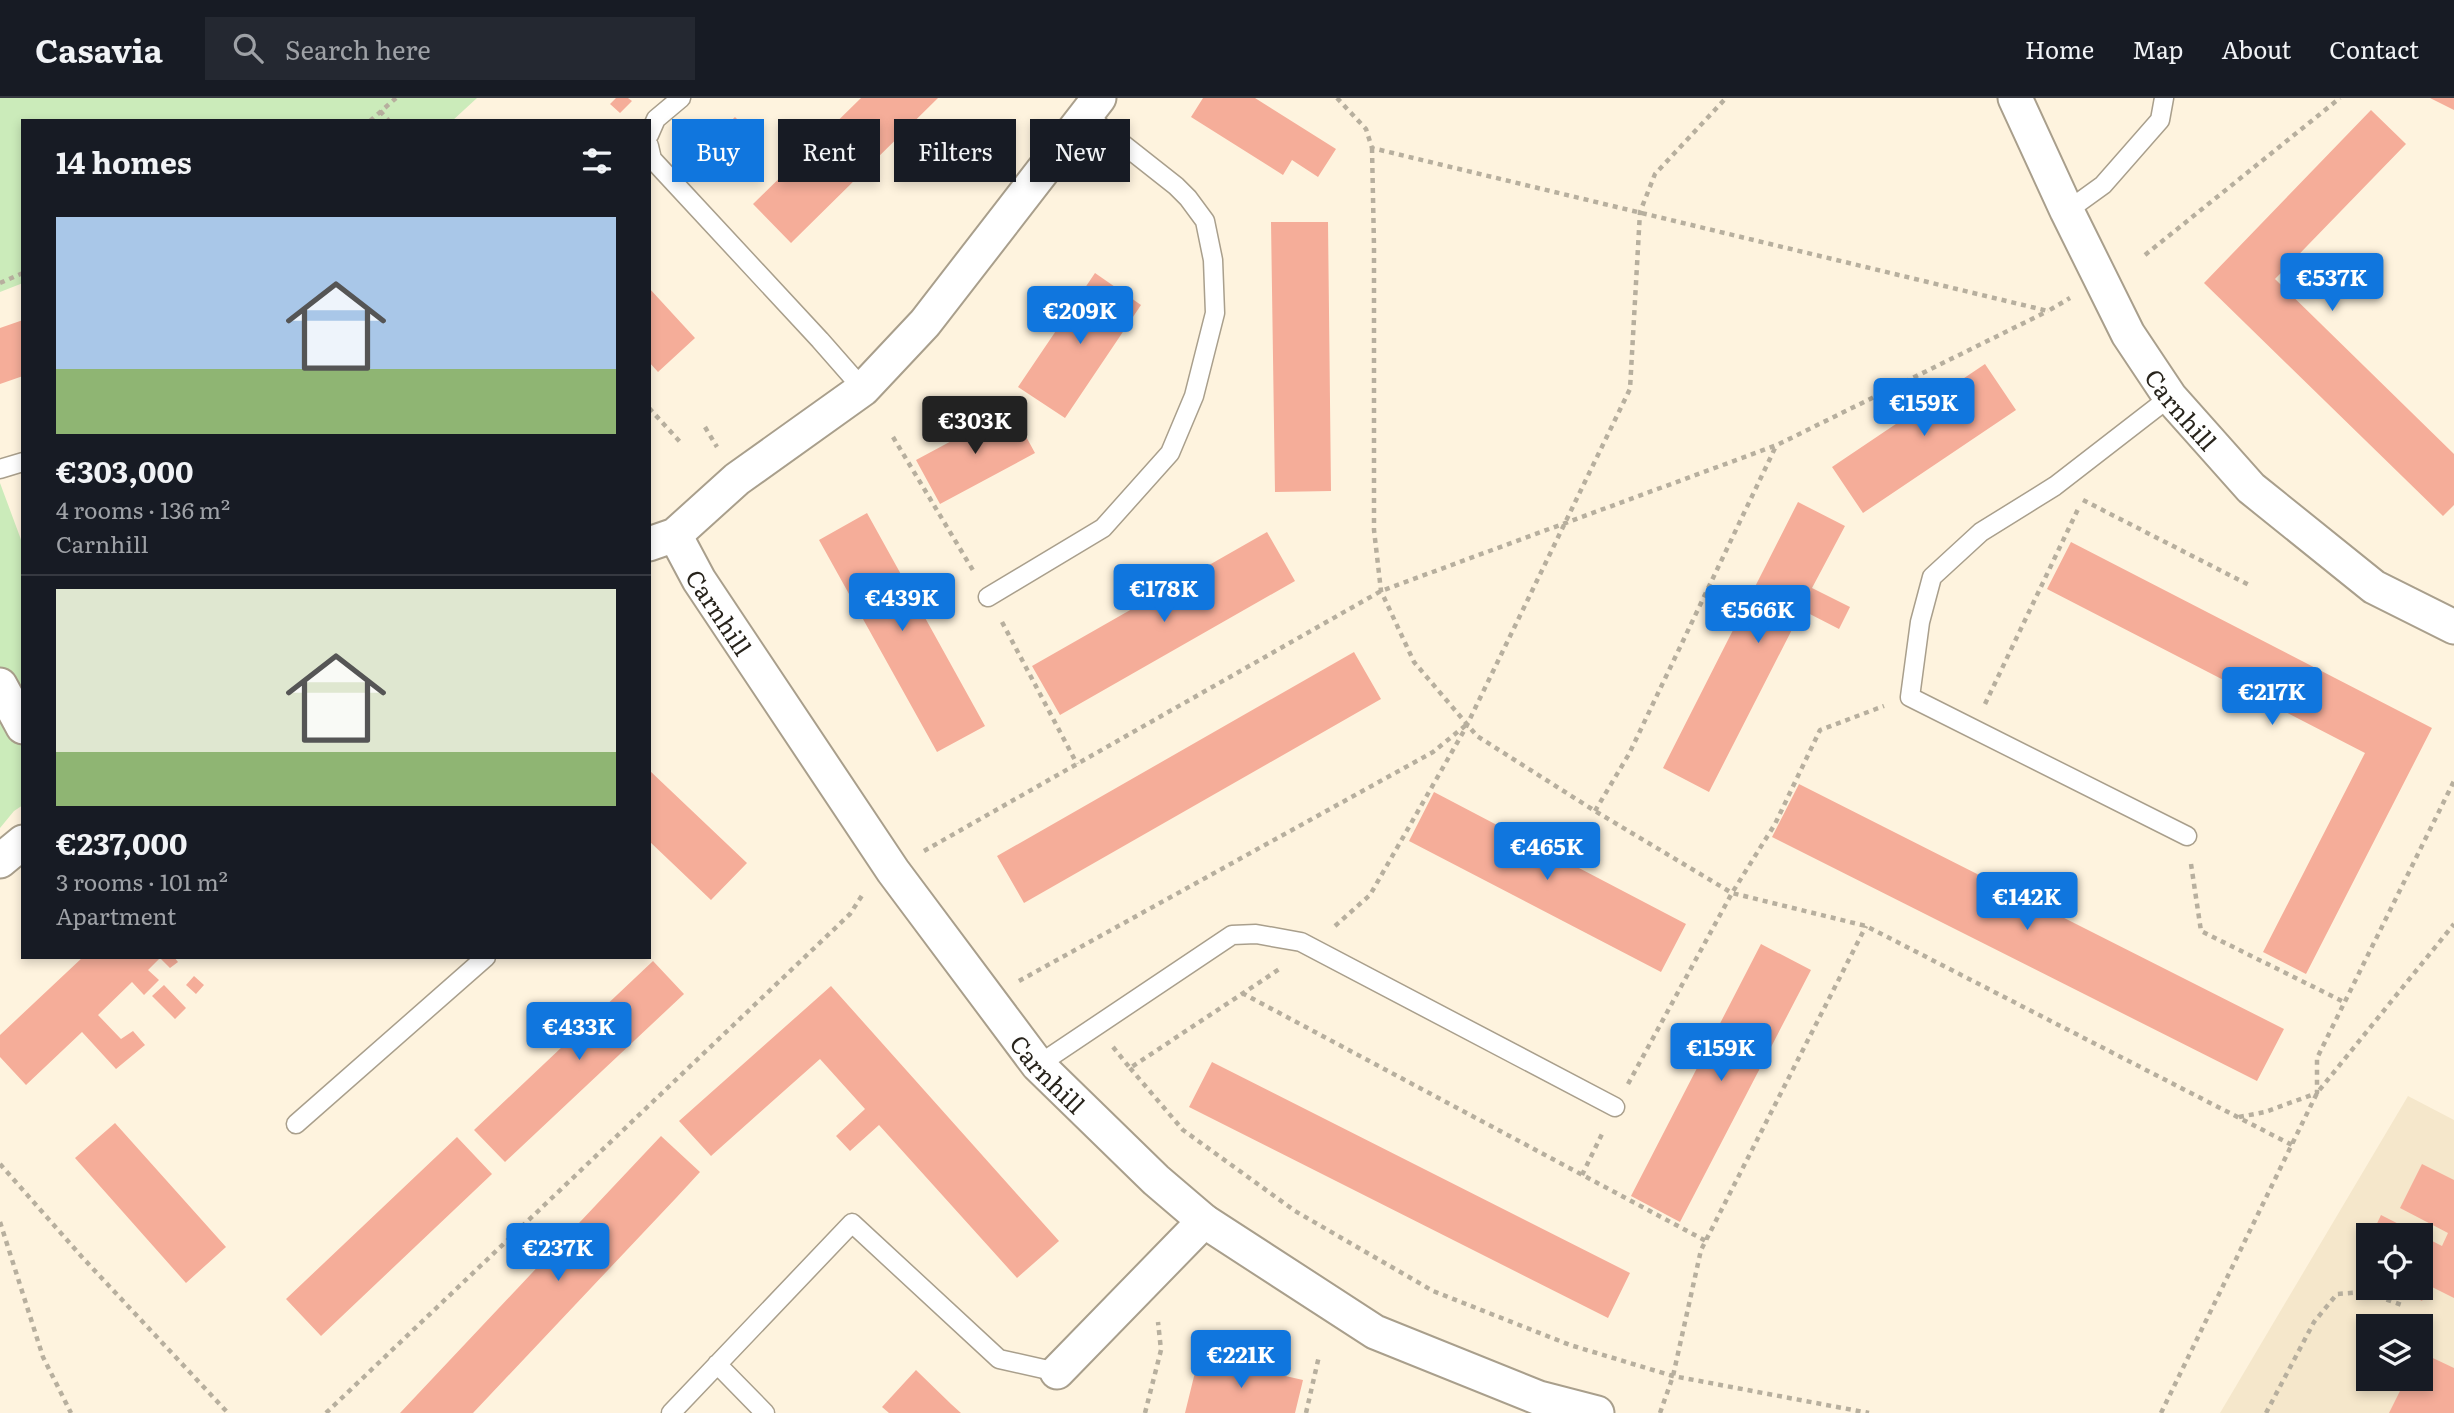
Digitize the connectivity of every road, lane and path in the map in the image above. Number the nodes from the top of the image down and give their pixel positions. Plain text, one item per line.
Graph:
1 (396, 98) edge
2 (681, 98) edge
3 (1337, 98) edge
4 (1726, 98) edge
5 (2015, 98) edge
6 (2164, 98) edge
7 (2340, 98) edge
8 (1092, 106) edge
9 (380, 111) junction
10 (372, 119) edge
11 (387, 119) edge
12 (651, 131) edge
13 (1372, 148) junction
14 (651, 155) edge
15 (2067, 211) junction
16 (1640, 212) junction
17 (2145, 255) dead end
18 (21, 274) edge
19 (2101, 280) junction
20 (0, 283) edge
21 (2048, 311) junction
22 (863, 389) junction
23 (2170, 397) junction
24 (651, 410) edge
25 (682, 444) dead end
26 (1777, 445) junction
27 (21, 462) edge
28 (0, 469) edge
29 (2055, 486) junction
30 (2082, 499) junction
31 (1564, 523) junction
32 (662, 539) edge
33 (2250, 586) dead end
34 (1381, 591) junction
35 (988, 597) dead end
36 (2454, 627) edge
37 (0, 685) edge
38 (1910, 697) junction
39 (21, 723) edge
40 (1467, 724) junction
41 (1973, 729) junction
42 (2454, 781) edge
43 (1595, 811) junction
44 (2187, 836) joint
45 (21, 844) edge
46 (0, 861) edge
47 (893, 871) junction
48 (1732, 893) junction
49 (2454, 924) edge
50 (1866, 926) junction
51 (1311, 948) junction
52 (484, 959) edge
53 (1242, 993) junction
54 (988, 998) junction
55 (2344, 1002) junction
56 (1098, 1027) junction
57 (1038, 1065) junction
58 (1130, 1068) junction
59 (2317, 1093) junction
60 (1615, 1107) junction
61 (2237, 1117) junction
62 (296, 1124) dead end
63 (2292, 1145) junction
64 (0, 1164) edge
65 (1582, 1175) junction
66 (1204, 1221) junction
67 (0, 1222) edge
68 (1706, 1241) junction
69 (1154, 1272) junction
70 (2402, 1306) dead end
71 (1319, 1356) dead end
72 (717, 1364) junction
73 (1057, 1372) joint
74 (1673, 1376) junction
75 (71, 1413) edge
76 (228, 1413) edge
77 (326, 1413) edge
78 (671, 1413) edge
79 (765, 1413) edge
80 (1145, 1413) edge
81 (1306, 1413) edge
82 (1597, 1413) edge
83 (1660, 1413) edge
84 (1869, 1413) edge
85 (2161, 1413) edge
86 (2266, 1413) edge

1 - 9 path
2 - 12 lane
3 - 13 path
4 - 16 path
5 - 15 street, Carnhill
6 - 15 lane
7 - 17 path
8 - 22 street, Carnhill
8 - 35 lane
9 - 10 path
9 - 11 path
13 - 16 path
13 - 34 path
14 - 22 lane
15 - 19 street, Carnhill
16 - 21 path
16 - 31 path
18 - 20 path
19 - 21 path
19 - 23 street, Carnhill
21 - 26 path
22 - 32 street, Carnhill
23 - 29 lane
23 - 36 street, Carnhill
24 - 25 path
26 - 31 path
26 - 43 path
27 - 28 lane
29 - 30 path
29 - 38 lane
30 - 33 path
30 - 41 path
31 - 34 path
31 - 40 path
32 - 47 street, Carnhill
34 - 40 path
34 - 47 path
37 - 39 street
38 - 41 lane
38 - 48 path
40 - 43 path
40 - 51 path
40 - 54 path
41 - 44 lane
42 - 55 path
43 - 48 path
44 - 55 path
45 - 46 street
47 - 54 street, Carnhill
47 - 77 path
48 - 50 path
48 - 60 path
49 - 59 path
50 - 61 path
50 - 68 path
51 - 53 path
51 - 56 lane
51 - 60 lane
52 - 62 lane
53 - 58 path
53 - 65 path
54 - 57 street, Carnhill
55 - 59 path
56 - 57 lane
56 - 58 path
57 - 66 street, Carnhill
58 - 74 path
59 - 61 path
59 - 63 path
60 - 65 path
61 - 63 path
63 - 85 path
64 - 76 path
65 - 68 path
66 - 69 street
66 - 82 street, Carnhill
67 - 75 path
68 - 74 path
69 - 73 street
69 - 80 path
70 - 86 path
71 - 81 path
72 - 73 lane
72 - 78 lane
72 - 79 lane
74 - 83 path
74 - 84 path

